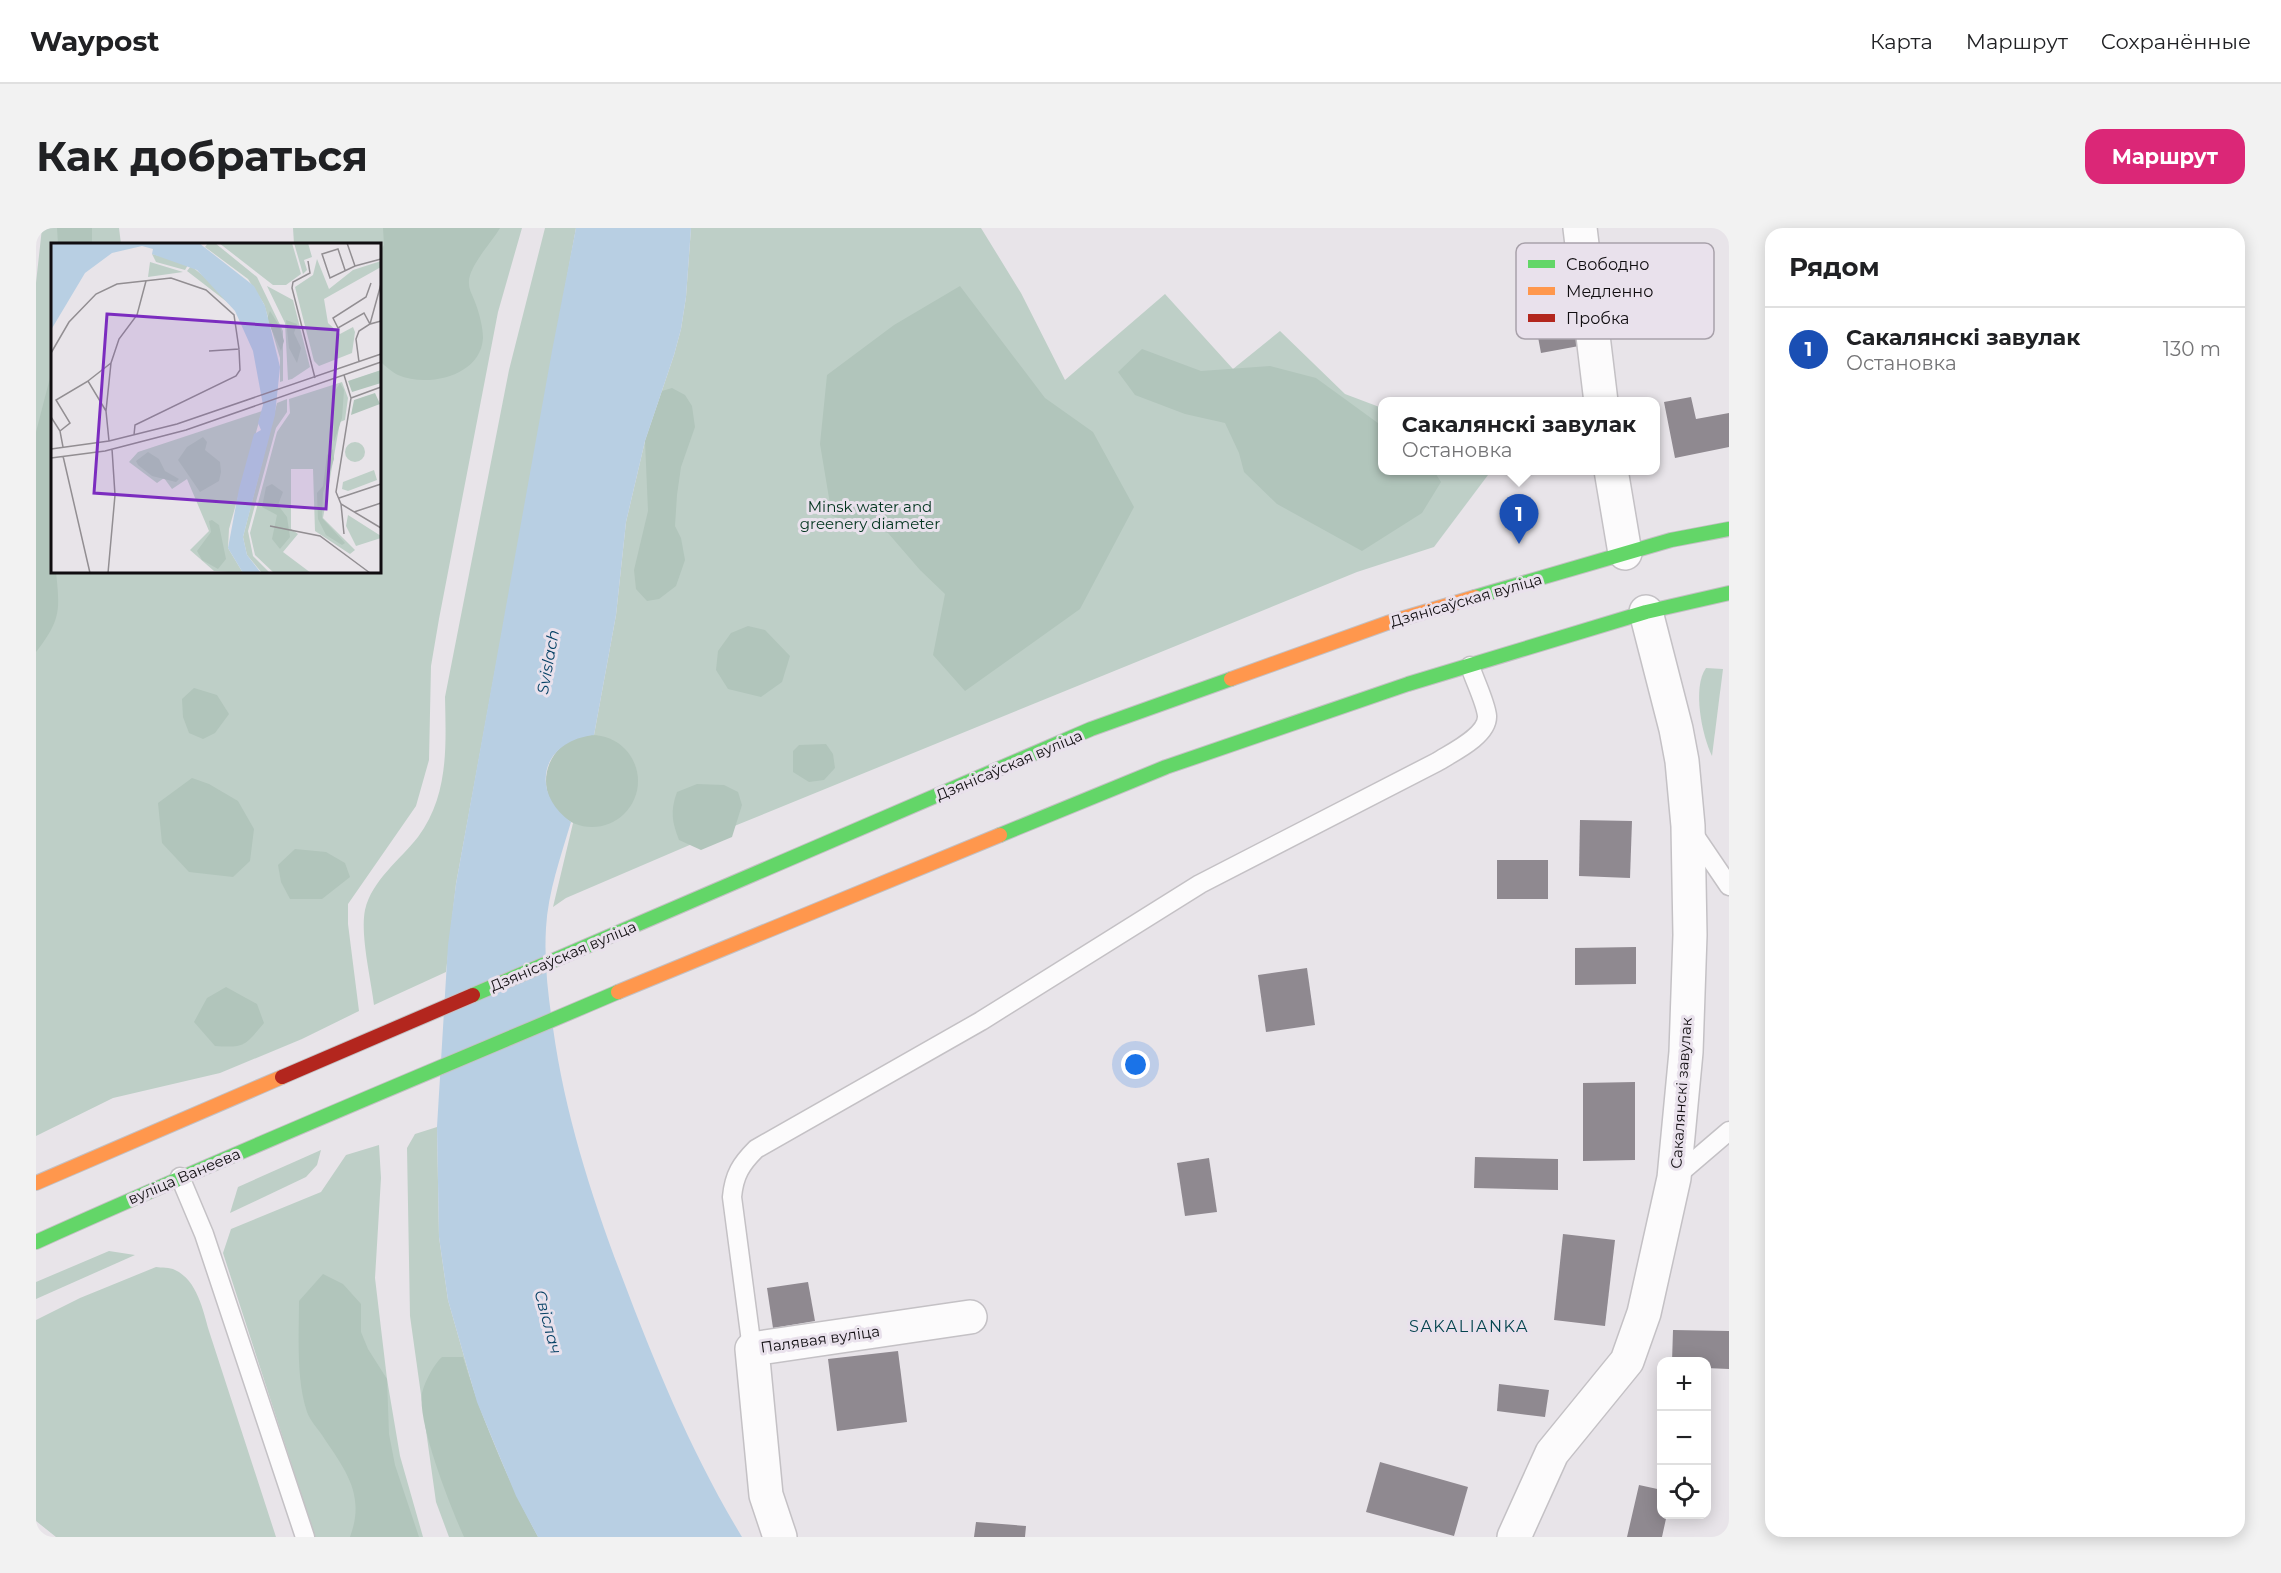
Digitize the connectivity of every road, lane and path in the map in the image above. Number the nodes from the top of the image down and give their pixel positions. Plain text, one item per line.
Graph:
1 (1580, 228) edge
2 (1582, 243) edge
3 (1593, 339) edge
4 (1600, 397) edge
5 (1612, 475) edge
6 (1729, 529) edge
7 (1625, 553) junction
8 (1729, 594) edge
9 (1646, 612) junction
10 (1470, 666) junction
11 (1688, 826) junction
12 (1729, 886) edge
13 (1729, 1131) edge
14 (180, 1177) junction
15 (1674, 1179) junction
16 (36, 1183) edge
17 (36, 1242) edge
18 (970, 1317) dead end
19 (752, 1349) junction
20 (305, 1537) edge
21 (780, 1537) edge
22 (1514, 1537) edge

1 - 2 street
3 - 4 street
5 - 7 street
6 - 7 main road, Дзянісаўская вуліца
7 - 16 main road, Дзянісаўская вуліца
8 - 9 main road
9 - 10 main road
9 - 11 street, Сакалянскі завулак
10 - 14 main road, вуліца Ванеева
10 - 19 lane
11 - 12 lane
11 - 15 street, Сакалянскі завулак
13 - 15 lane
14 - 17 main road, вуліца Ванеева
14 - 20 lane
15 - 22 street, Сакалянскі завулак
18 - 19 street, Палявая вуліца
19 - 21 street, Палявая вуліца

